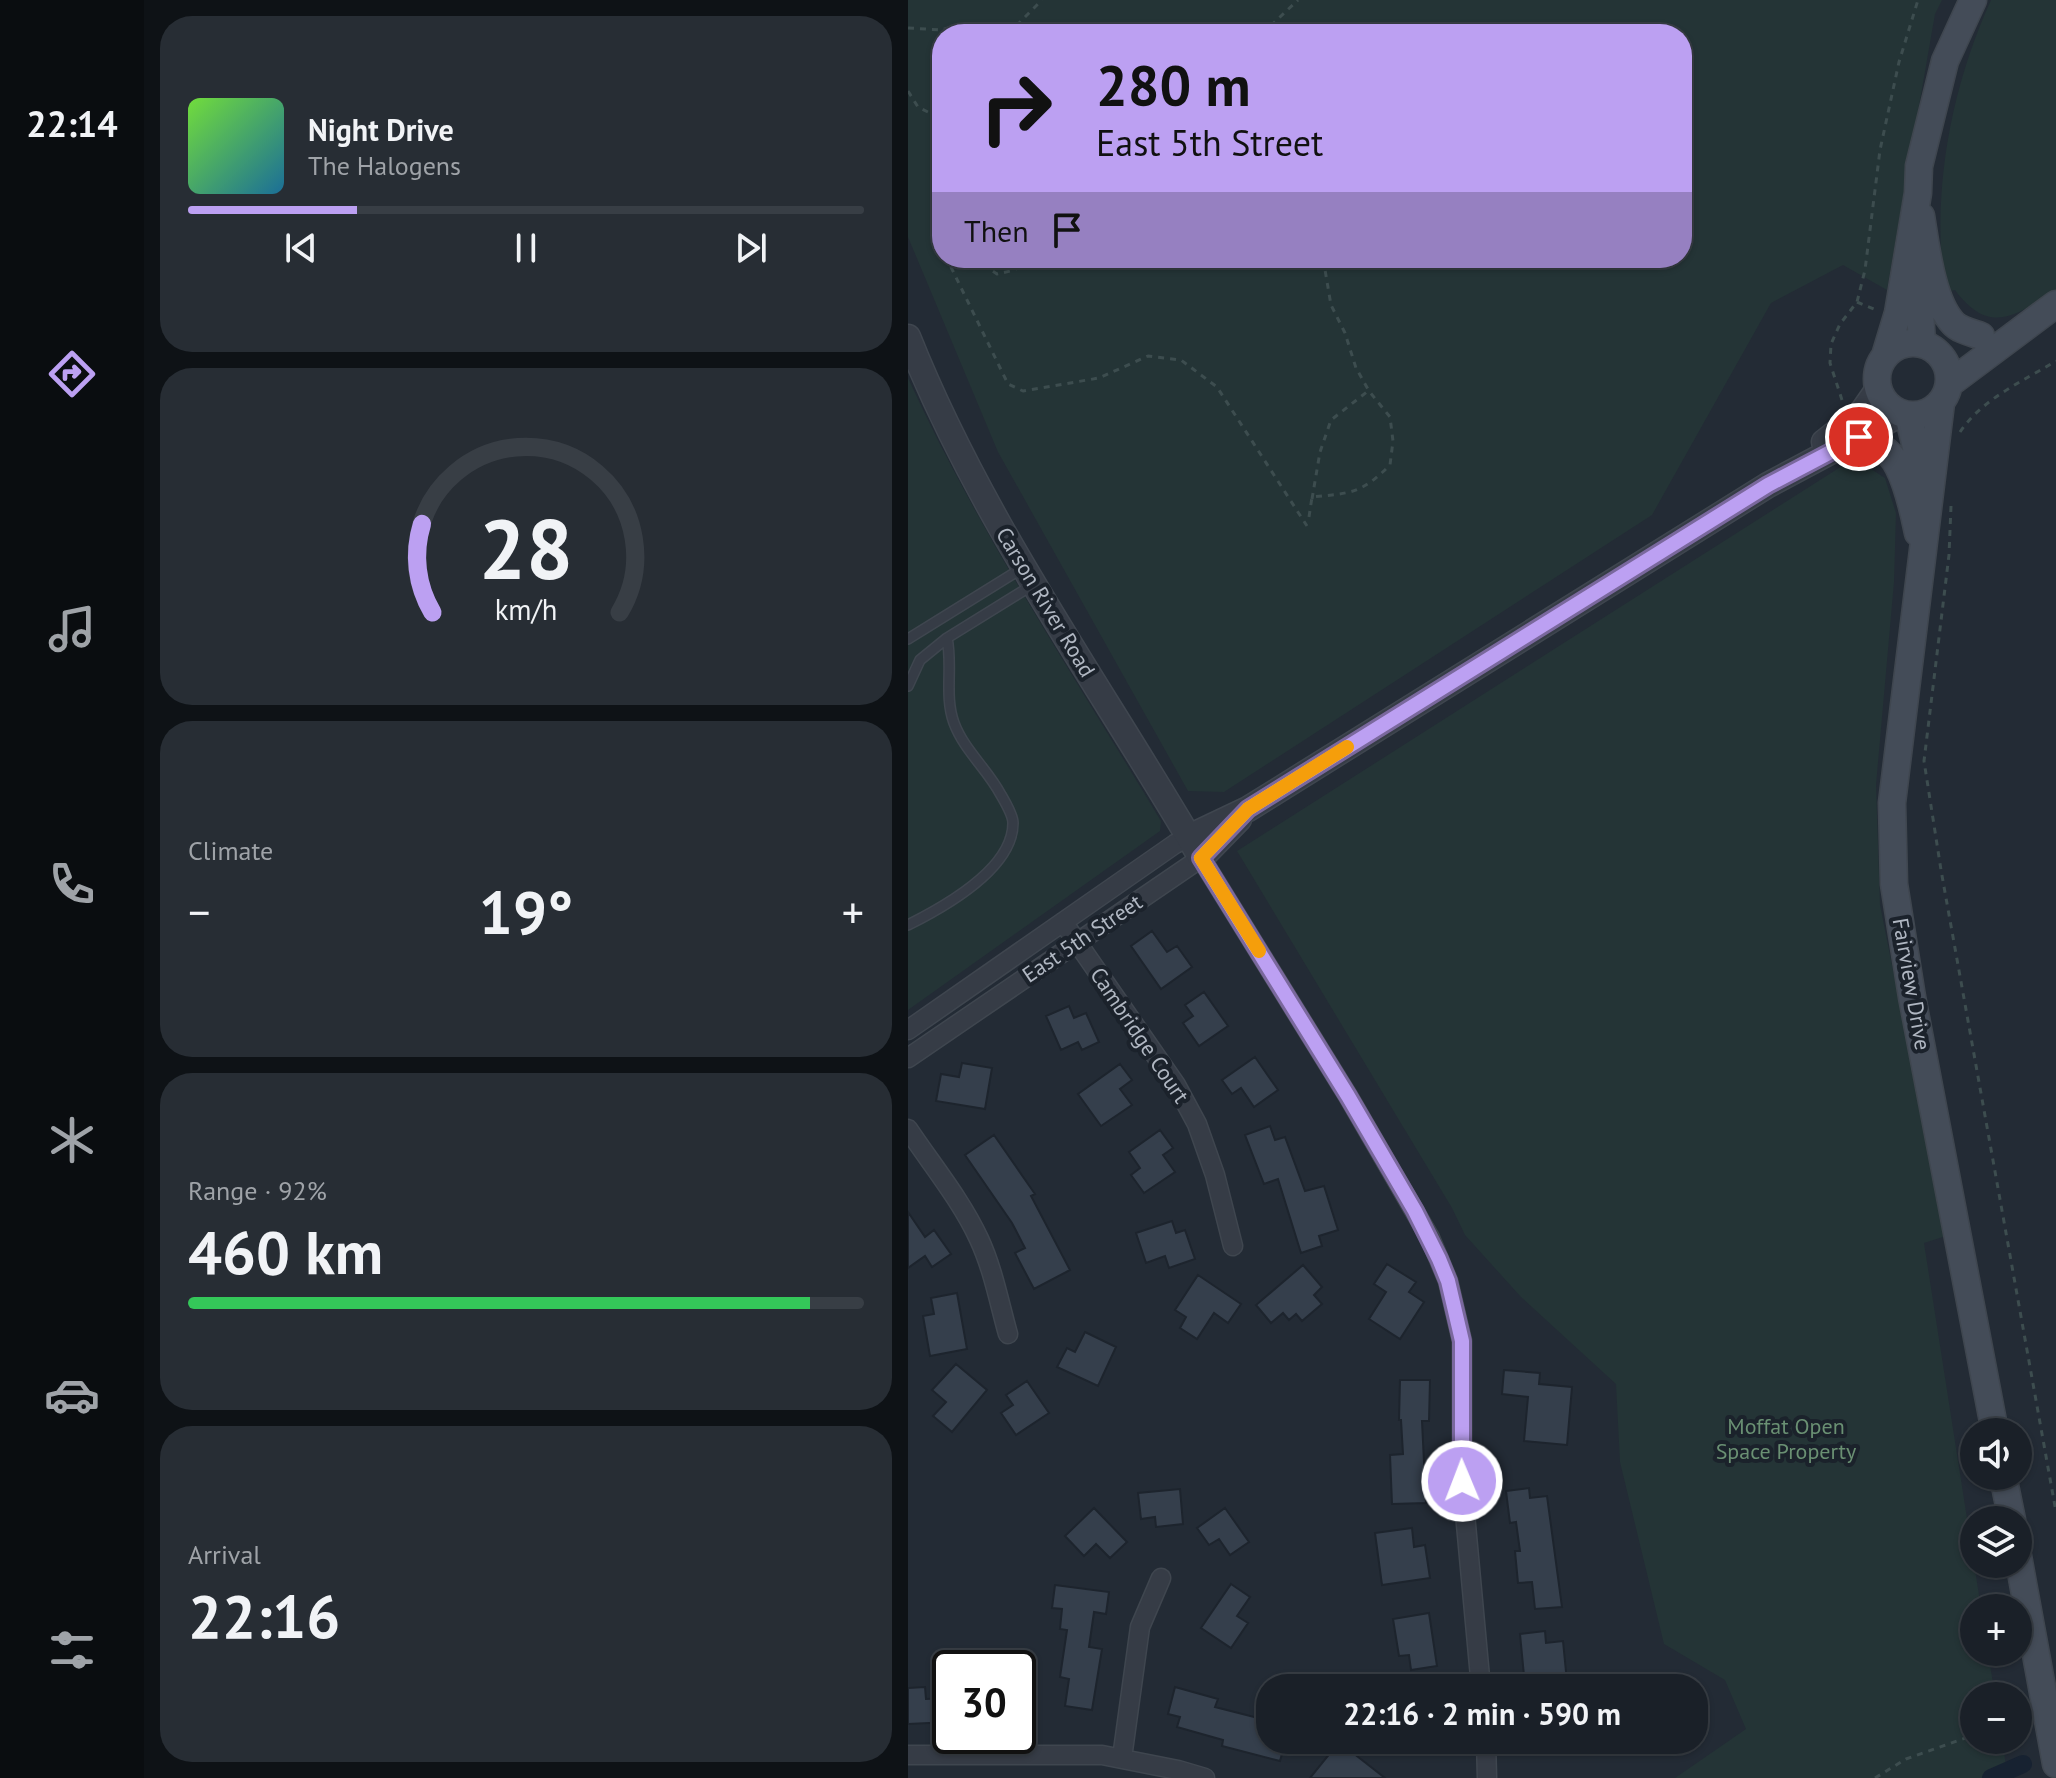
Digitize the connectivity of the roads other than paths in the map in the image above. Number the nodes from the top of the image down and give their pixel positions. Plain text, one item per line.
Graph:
1 (1973, 0) edge
2 (1916, 203) junction
3 (2053, 306) edge
4 (1981, 336) junction
5 (908, 337) edge
6 (1928, 346) junction
7 (1885, 356) junction
8 (1878, 389) junction
9 (1945, 394) junction
10 (1905, 414) junction
11 (1845, 444) junction
12 (1768, 485) junction
13 (1924, 543) junction
14 (1029, 576) junction
15 (947, 638) junction
16 (908, 639) edge
17 (908, 686) edge
18 (1248, 809) junction
19 (1189, 837) junction
20 (1201, 858) junction
21 (1063, 922) junction
22 (908, 925) edge
23 (1077, 942) junction
24 (908, 1030) edge
25 (908, 1058) edge
26 (908, 1129) edge
27 (1233, 1246) dead end
28 (1008, 1334) dead end
29 (1993, 1418) edge
30 (1161, 1578) dead end
31 (2022, 1578) edge
32 (1480, 1674) edge
33 (1486, 1754) edge
34 (908, 1755) edge
35 (1122, 1758) junction
36 (2056, 1764) edge
37 (1205, 1778) edge
38 (1487, 1778) edge

1 - 2 main road
2 - 4 main road
2 - 6 main road
2 - 7 main road
3 - 4 main road
3 - 9 main road
4 - 6 main road
5 - 14 street, Carson River Road
6 - 7 main road
6 - 9 main road
7 - 8 main road
8 - 10 main road
8 - 12 street, East 5th Street
9 - 10 main road
9 - 13 main road, Fairview Drive
10 - 11 street, East 5th Street
10 - 13 main road, Fairview Drive
11 - 12 street, East 5th Street
11 - 13 main road
12 - 18 street, East 5th Street
13 - 29 main road, Fairview Drive
14 - 15 lane
14 - 16 lane
14 - 19 street, Carson River Road
15 - 17 lane
15 - 22 lane
18 - 19 street, East 5th Street
18 - 20 street, East 5th Street
19 - 20 street, Carson River Road
19 - 21 street, East 5th Street
20 - 23 street, East 5th Street
20 - 32 street
21 - 23 street, Cambridge Court
21 - 24 street, East 5th Street
23 - 25 street, East 5th Street
23 - 27 street, Cambridge Court
26 - 28 street
30 - 35 street
31 - 36 main road
33 - 38 street
34 - 35 street
35 - 37 street

